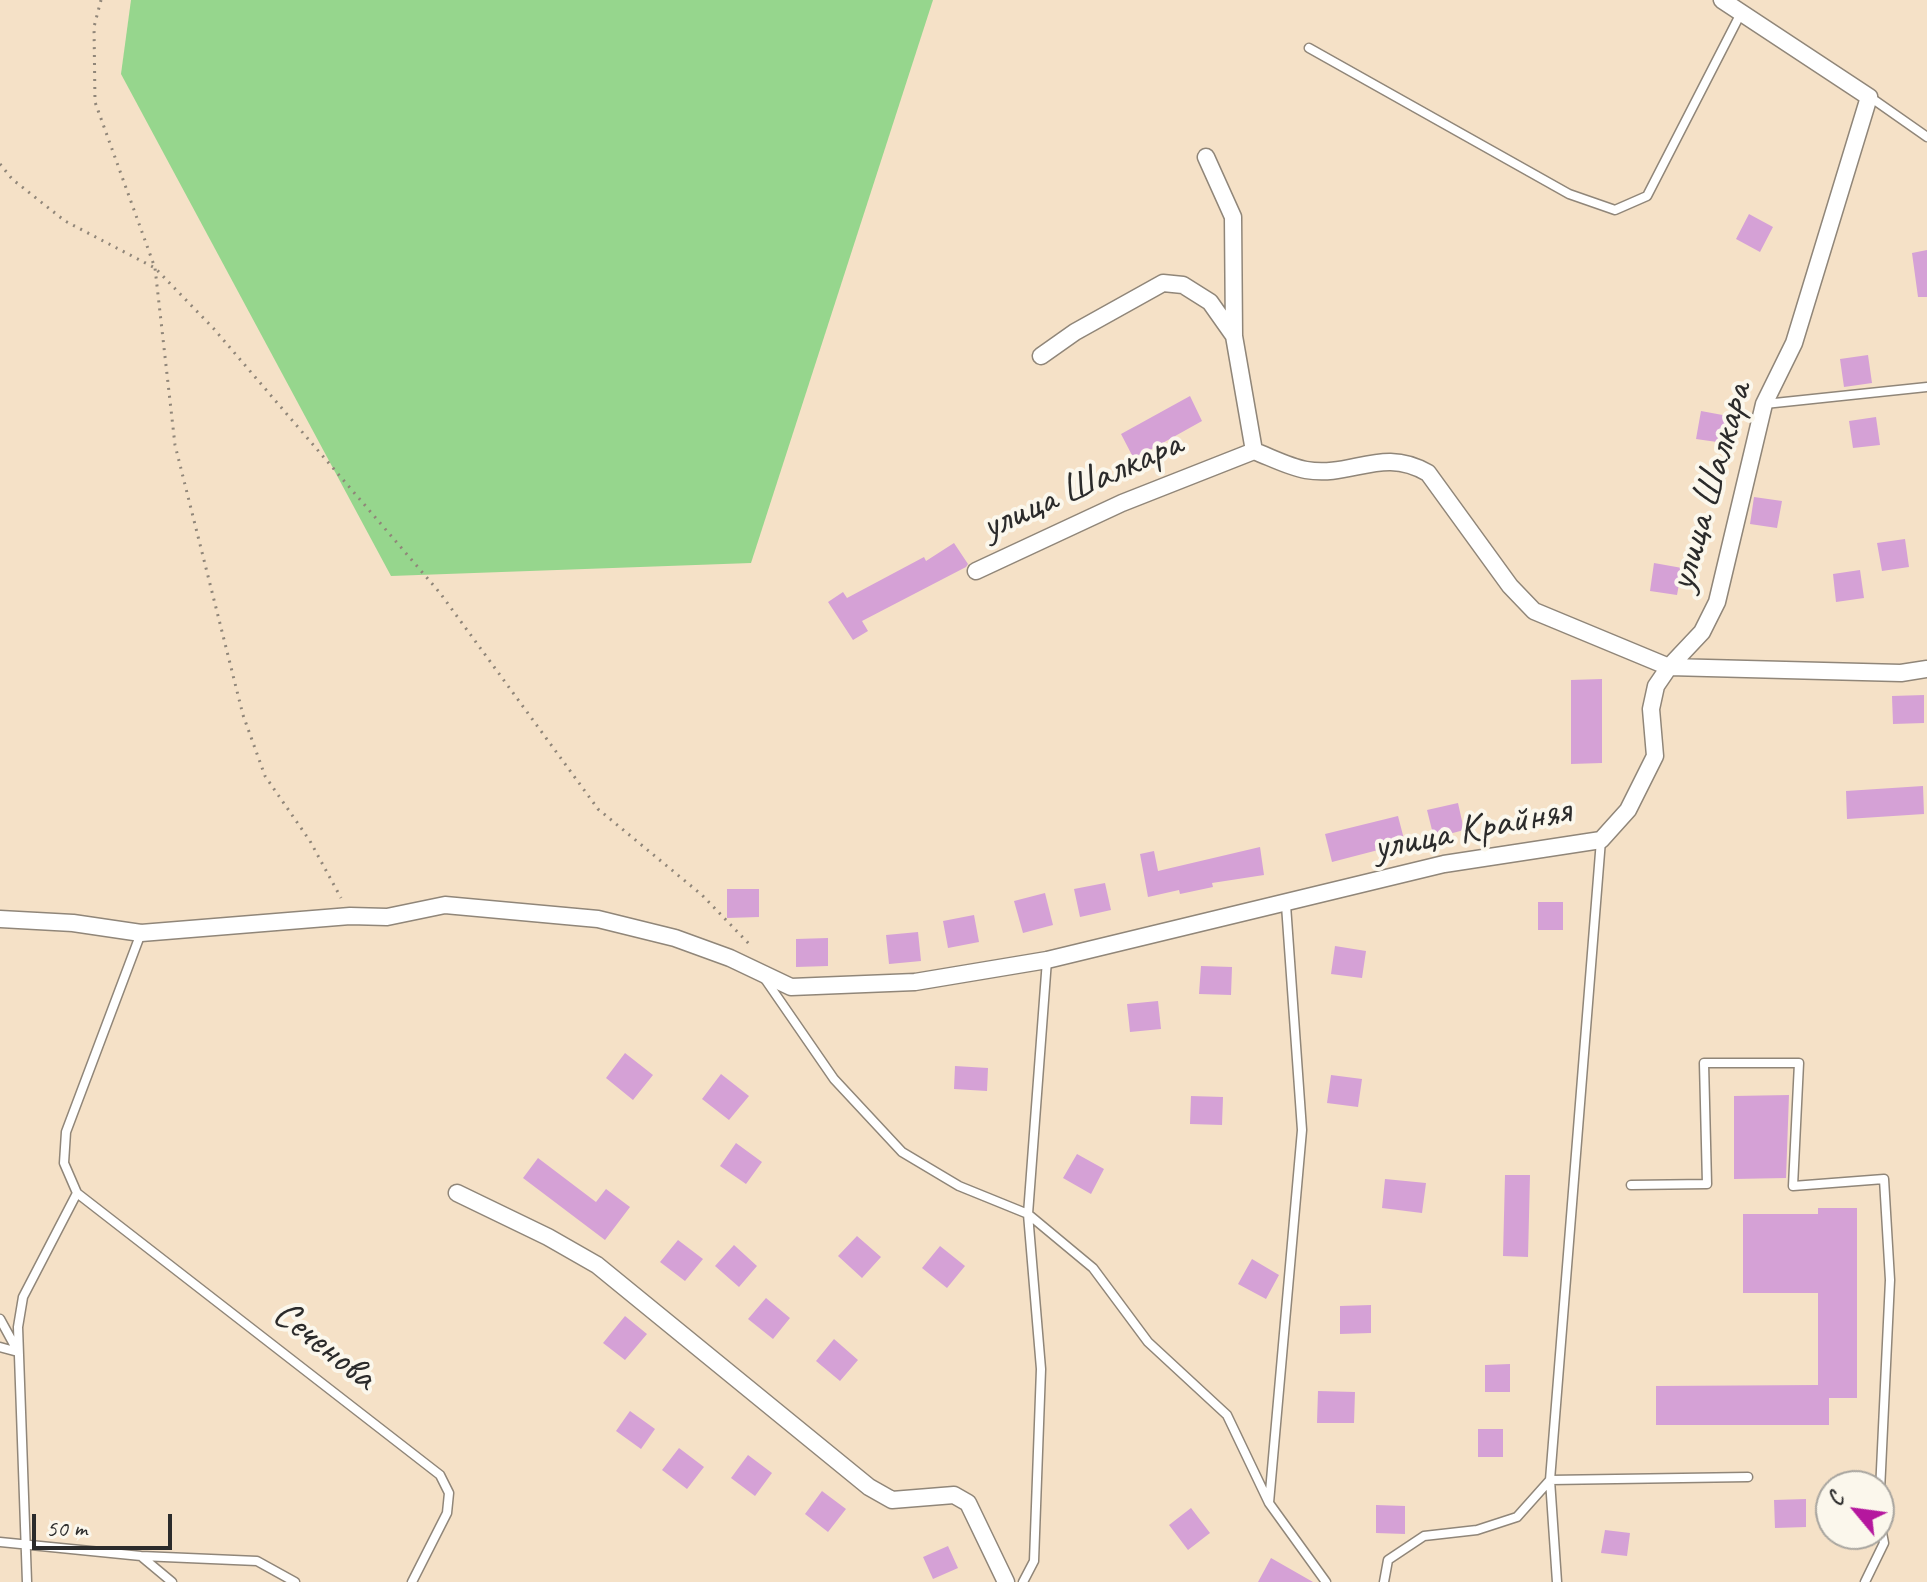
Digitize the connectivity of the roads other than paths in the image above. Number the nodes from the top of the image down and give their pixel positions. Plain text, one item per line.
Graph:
1 (1722, 0) edge
2 (1741, 13) junction
3 (1309, 48) dead end
4 (1869, 97) junction
5 (1927, 137) edge
6 (1206, 157) dead end
7 (1234, 336) junction
8 (1041, 356) dead end
9 (1927, 387) edge
10 (1764, 404) junction
11 (1254, 451) junction
12 (976, 571) dead end
13 (1669, 667) junction
14 (1927, 669) edge
15 (1601, 840) junction
16 (1286, 905) junction
17 (0, 919) edge
18 (141, 933) junction
19 (1047, 960) junction
20 (762, 975) junction
21 (1631, 1185) dead end
22 (77, 1193) junction
23 (457, 1193) dead end
24 (1028, 1214) junction
25 (0, 1319) edge
26 (0, 1347) edge
27 (18, 1353) junction
28 (1881, 1470) edge
29 (1748, 1477) dead end
30 (1550, 1480) junction
31 (1269, 1503) junction
32 (0, 1542) edge
33 (24, 1542) junction
34 (1881, 1550) edge
35 (141, 1556) junction
36 (27, 1582) edge
37 (172, 1582) edge
38 (295, 1582) edge
39 (412, 1582) edge
40 (1006, 1582) edge
41 (1023, 1582) edge
42 (1326, 1582) edge
43 (1384, 1582) edge
44 (1557, 1582) edge
45 (1865, 1582) edge

1 - 2 street
2 - 3 lane
2 - 4 street
4 - 5 lane
4 - 10 street, улица Шалкара
6 - 7 street
7 - 8 street
7 - 11 street
9 - 10 lane
10 - 13 street, улица Шалкара
11 - 12 street, улица Шалкара
11 - 13 street
13 - 14 street
13 - 15 street, улица Крайняя
15 - 16 street, улица Крайняя
15 - 30 lane
16 - 19 street, улица Крайняя
16 - 31 lane
17 - 18 street, улица Крайняя
18 - 20 street, улица Крайняя
18 - 22 lane
19 - 20 street, улица Крайняя
19 - 24 lane
20 - 24 lane
21 - 28 lane
22 - 27 lane
22 - 39 lane, Сеченова
23 - 40 street
24 - 31 lane
24 - 41 lane
25 - 27 lane
26 - 27 lane
27 - 33 lane
29 - 30 lane
30 - 43 lane
30 - 44 lane
31 - 42 lane
32 - 33 lane
33 - 35 lane
33 - 36 lane
34 - 45 lane
35 - 37 lane
35 - 38 lane

